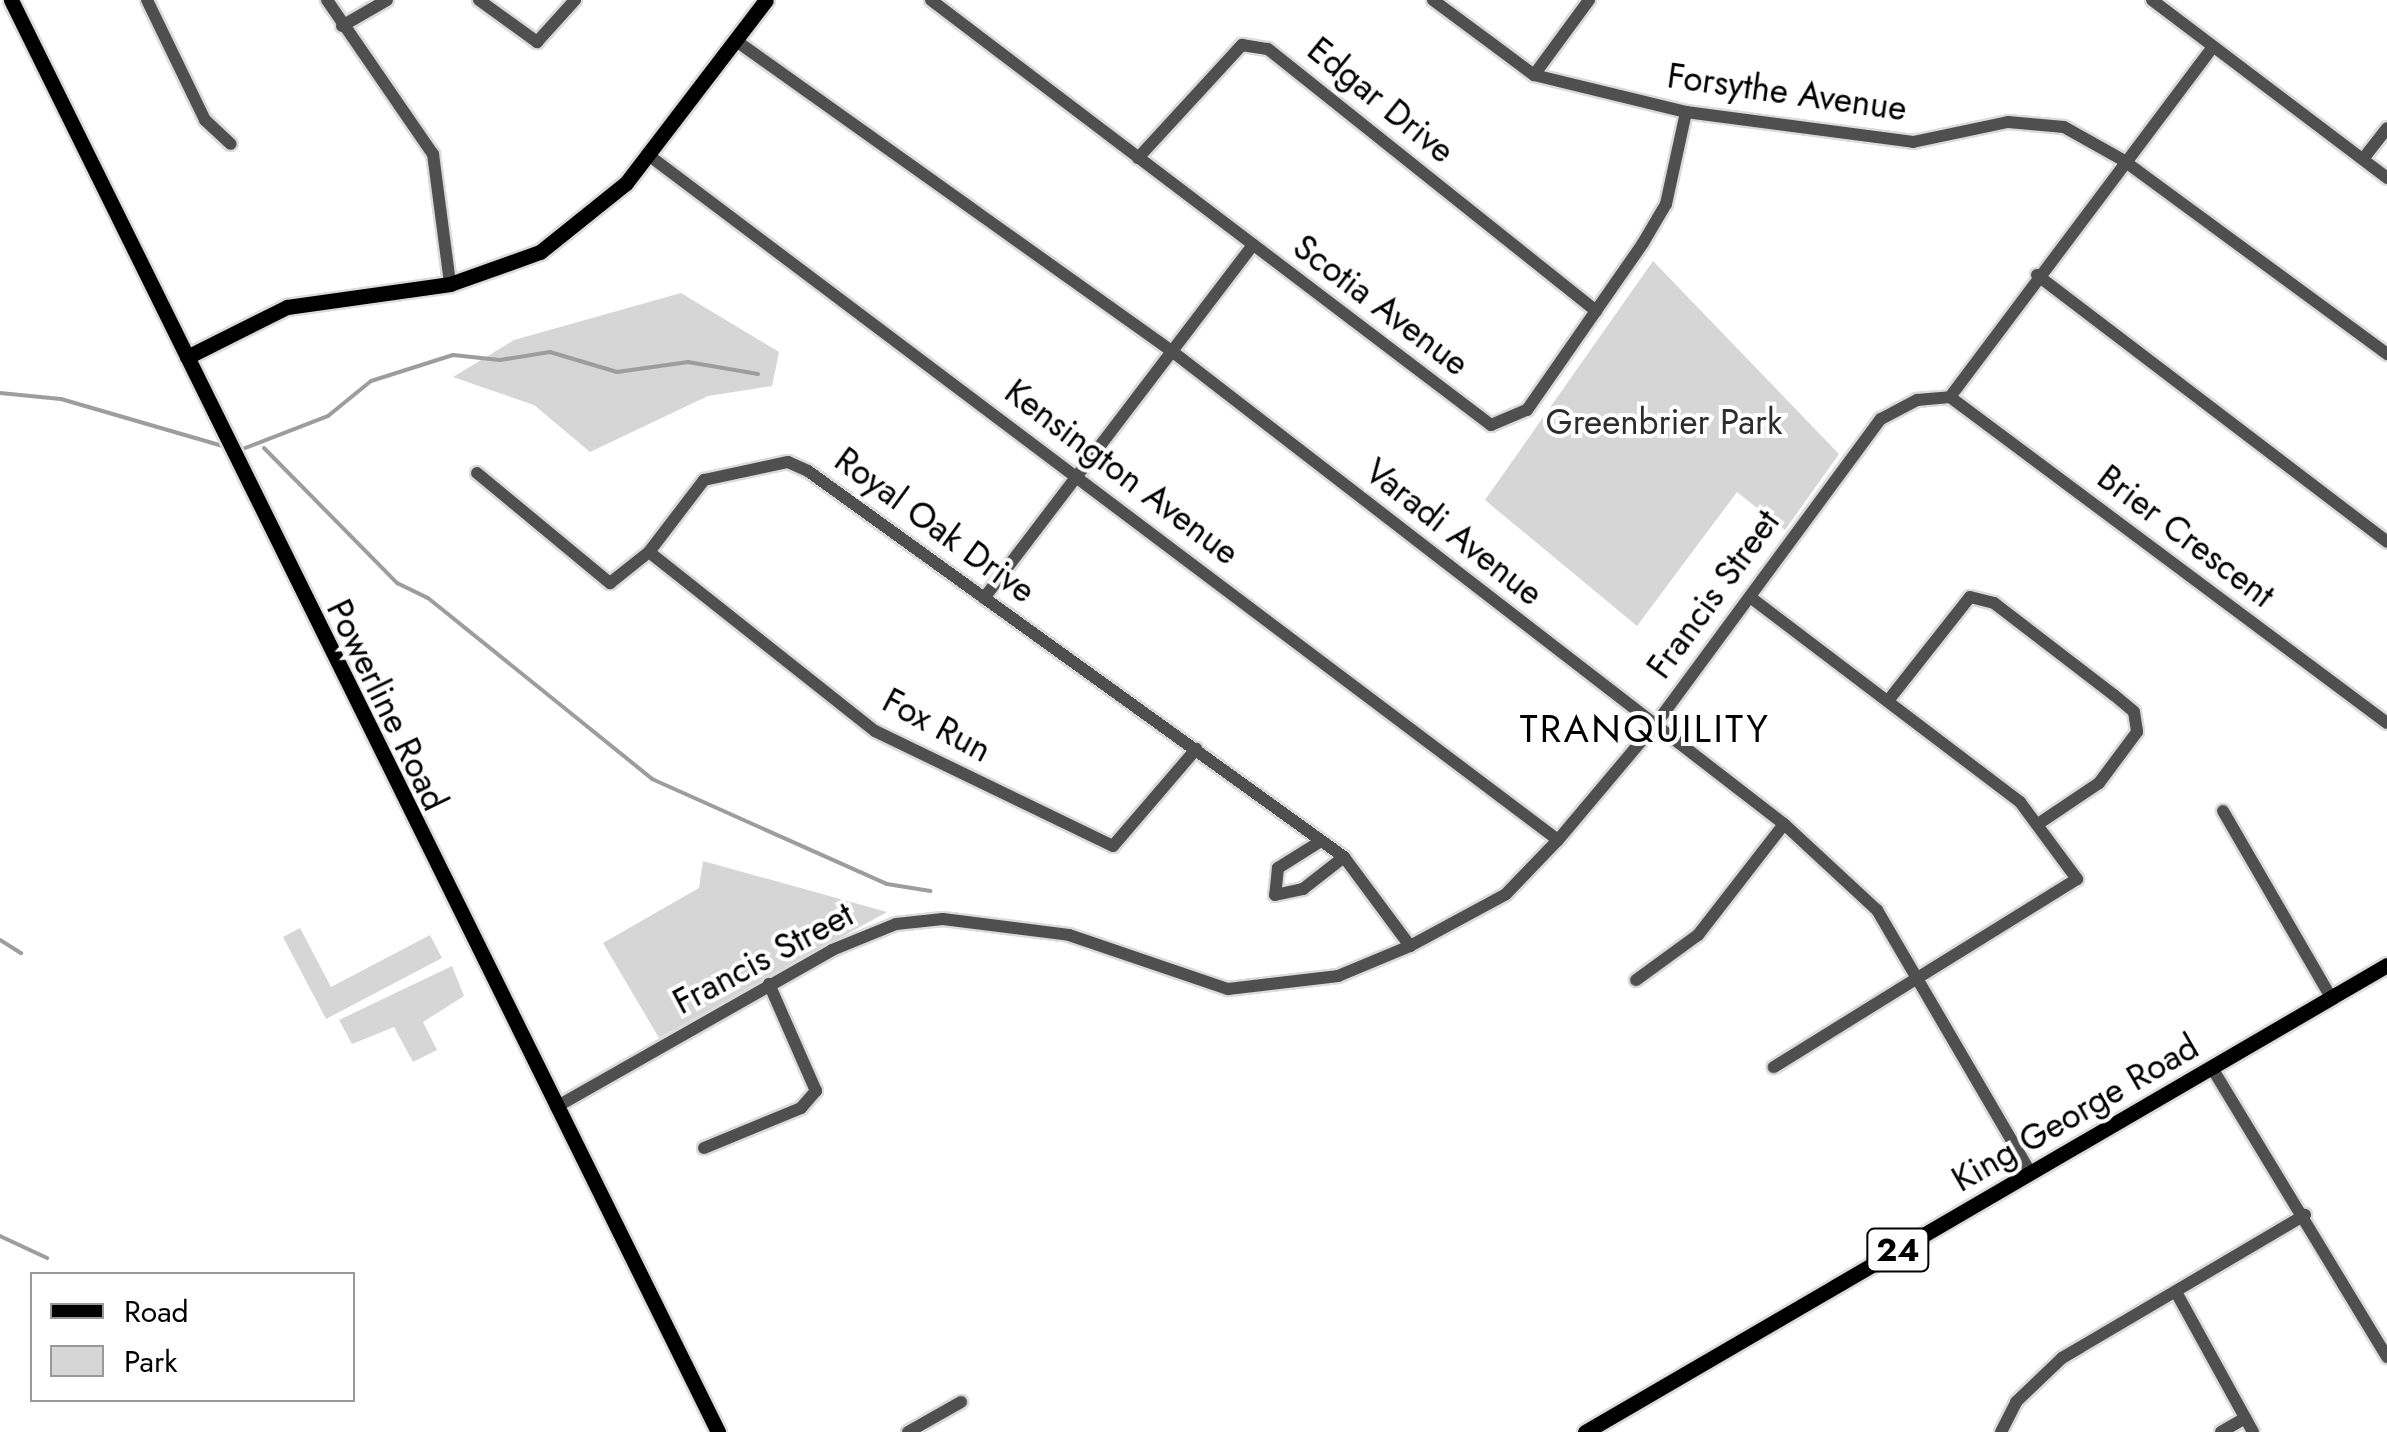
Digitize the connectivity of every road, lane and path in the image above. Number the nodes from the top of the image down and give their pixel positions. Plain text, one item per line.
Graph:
1 (11, 0) edge
2 (147, 0) edge
3 (328, 0) edge
4 (387, 0) edge
5 (480, 0) edge
6 (575, 0) edge
7 (766, 0) edge
8 (1432, 0) edge
9 (1589, 0) edge
10 (2152, 0) edge
11 (941, 2) edge
12 (342, 26) junction
13 (735, 40) junction
14 (2213, 48) junction
15 (1534, 75) junction
16 (1686, 112) junction
17 (2387, 128) edge
18 (230, 144) dead end
19 (647, 154) junction
20 (1138, 158) junction
21 (2363, 159) junction
22 (2123, 160) junction
23 (2387, 178) edge
24 (1252, 246) junction
25 (2038, 275) junction
26 (450, 284) junction
27 (1596, 311) junction
28 (1173, 352) junction
29 (2387, 354) edge
30 (187, 357) junction
31 (1950, 398) junction
32 (477, 473) dead end
33 (1079, 476) junction
34 (2387, 542) edge
35 (648, 552) junction
36 (1750, 596) junction
37 (984, 598) junction
38 (1891, 697) junction
39 (2387, 723) edge
40 (1656, 726) junction
41 (1196, 749) junction
42 (2223, 811) dead end
43 (1784, 824) junction
44 (2038, 824) junction
45 (1321, 840) junction
46 (1558, 840) junction
47 (1344, 858) junction
48 (1410, 946) junction
49 (2387, 965) edge
50 (1636, 980) dead end
51 (1920, 981) junction
52 (770, 984) junction
53 (2331, 996) junction
54 (1774, 1067) dead end
55 (2212, 1068) junction
56 (556, 1107) junction
57 (704, 1148) dead end
58 (2030, 1172) junction
59 (2305, 1215) junction
60 (2176, 1292) junction
61 (2387, 1358) edge
62 (961, 1402) dead end
63 (2245, 1418) junction
64 (718, 1432) edge
65 (908, 1432) edge
66 (1585, 1432) edge
67 (2001, 1432) edge
68 (2221, 1432) edge
69 (2254, 1432) edge

1 - 30 main road, Powerline Road
2 - 18 street
3 - 12 street
4 - 12 street
5 - 6 street
7 - 13 main road
8 - 15 street, Forsythe Avenue
9 - 15 street
10 - 14 street
11 - 20 street, Scotia Avenue
12 - 26 street
13 - 19 main road
13 - 28 street, Varadi Avenue
14 - 21 street
14 - 22 street
15 - 16 street, Forsythe Avenue
16 - 22 street, Forsythe Avenue
16 - 27 street, Scotia Avenue
17 - 21 street
19 - 26 main road
19 - 33 street, Kensington Avenue
20 - 24 street, Scotia Avenue
20 - 27 street, Edgar Drive
21 - 23 street
22 - 25 street
22 - 29 street, Forsythe Avenue
24 - 27 street, Scotia Avenue
24 - 28 street
25 - 31 street
25 - 34 street
26 - 30 main road
28 - 33 street
28 - 40 street, Varadi Avenue
30 - 56 main road, Powerline Road
31 - 36 street, Francis Street
31 - 39 street, Brier Crescent
32 - 35 street, Royal Oak Drive
33 - 37 street
33 - 46 street, Kensington Avenue
35 - 37 street, Royal Oak Drive
35 - 41 street, Fox Run
36 - 38 street
36 - 40 street, Francis Street
37 - 41 street, Royal Oak Drive
38 - 44 street
38 - 44 street
40 - 43 street, Varadi Avenue
40 - 46 street, Francis Street
41 - 45 street, Royal Oak Drive
42 - 53 street
43 - 50 street
43 - 51 street, Varadi Avenue
44 - 51 street
45 - 47 street, Royal Oak Drive
45 - 47 street
46 - 48 street, Francis Street
47 - 48 street, Royal Oak Drive
48 - 52 street, Francis Street
49 - 53 main road, King George Road / 24
51 - 54 street
51 - 58 street, Varadi Avenue
52 - 56 street, Francis Street
52 - 57 street
53 - 55 main road, King George Road / 24
55 - 58 main road, King George Road / 24
55 - 59 street
56 - 64 main road, Powerline Road
58 - 66 main road, King George Road / 24
59 - 60 street
59 - 61 street
60 - 63 street
60 - 67 street
62 - 65 street
63 - 68 street
63 - 69 street

